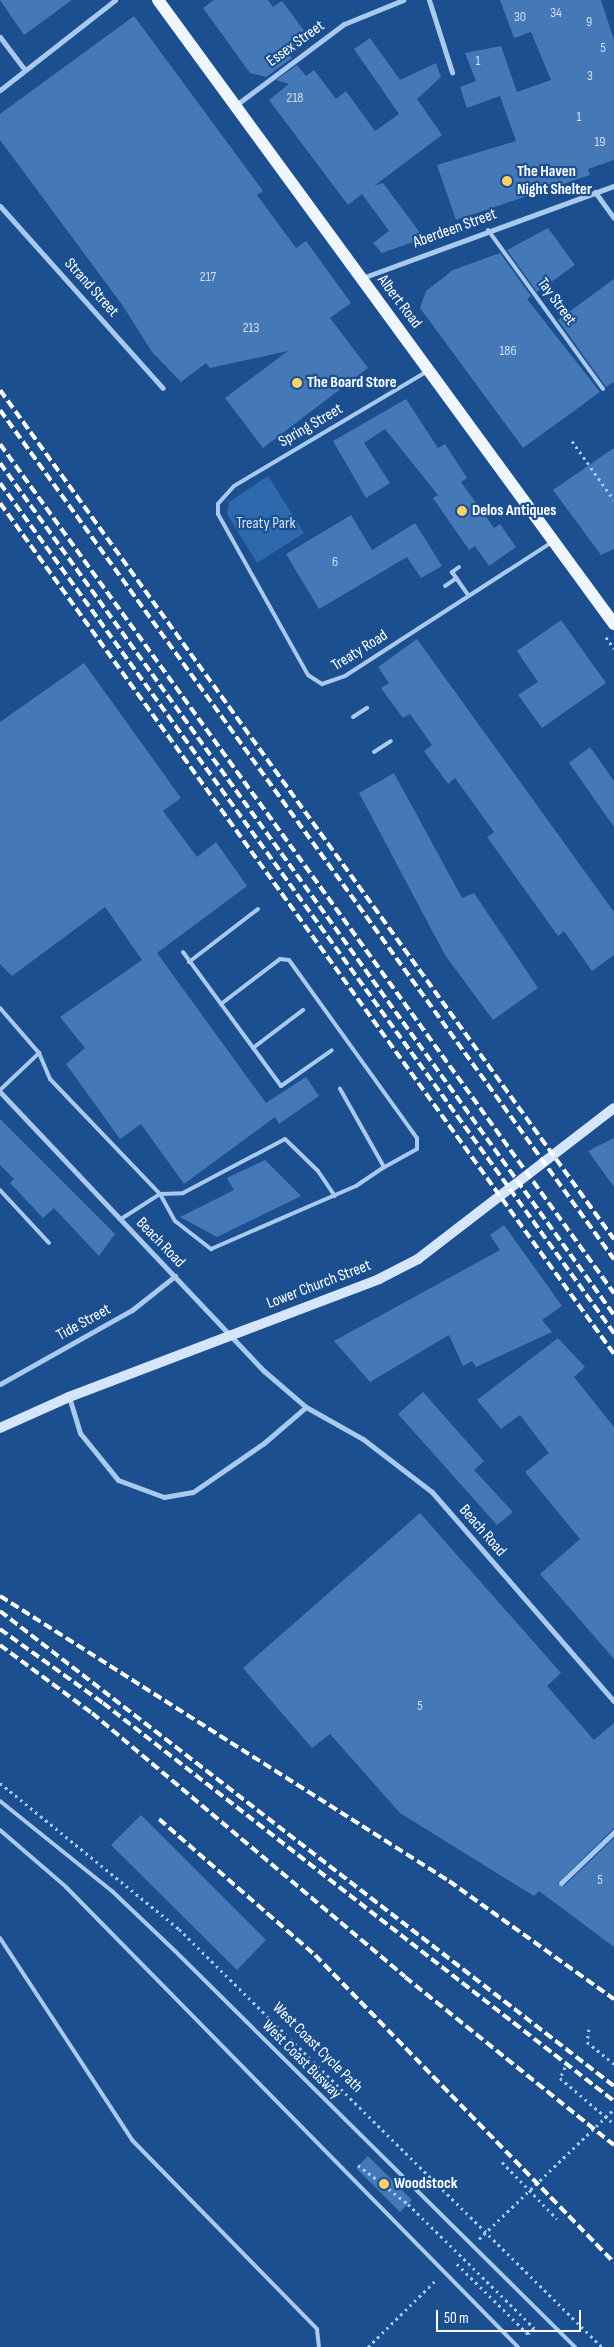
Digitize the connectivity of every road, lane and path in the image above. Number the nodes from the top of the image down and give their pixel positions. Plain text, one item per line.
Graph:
1 (115, 0) edge
2 (158, 0) edge
3 (403, 0) edge
4 (429, 0) edge
5 (0, 37) edge
6 (25, 70) junction
7 (452, 72) dead end
8 (0, 90) edge
9 (236, 105) junction
10 (614, 186) edge
11 (594, 192) junction
12 (0, 206) edge
13 (614, 218) edge
14 (488, 230) junction
15 (361, 278) junction
16 (430, 370) junction
17 (163, 388) dead end
18 (603, 388) dead end
19 (572, 441) dead end
20 (614, 500) edge
21 (218, 514) joint
22 (554, 541) junction
23 (459, 567) dead end
24 (457, 578) junction
25 (445, 586) dead end
26 (469, 596) junction
27 (610, 610) edge
28 (614, 624) edge
29 (367, 708) dead end
30 (353, 717) dead end
31 (391, 741) dead end
32 (374, 752) dead end
33 (258, 909) dead end
34 (183, 952) dead end
35 (189, 962) junction
36 (221, 1004) junction
37 (0, 1008) edge
38 (303, 1010) dead end
39 (253, 1048) junction
40 (332, 1050) dead end
41 (39, 1053) junction
42 (340, 1089) dead end
43 (0, 1091) edge
44 (614, 1108) edge
45 (384, 1167) junction
46 (0, 1190) edge
47 (160, 1194) junction
48 (334, 1196) junction
49 (121, 1219) junction
50 (49, 1243) dead end
51 (175, 1276) junction
52 (0, 1384) edge
53 (69, 1397) junction
54 (306, 1407) junction
55 (0, 1428) edge
56 (614, 1701) edge
57 (0, 1783) edge
58 (0, 1801) edge
59 (0, 1830) edge
60 (614, 1832) edge
61 (561, 1884) dead end
62 (0, 1938) edge
63 (590, 2029) dead end
64 (614, 2064) edge
65 (565, 2067) dead end
66 (614, 2109) edge
67 (605, 2117) junction
68 (614, 2124) edge
69 (502, 2162) dead end
70 (358, 2166) dead end
71 (529, 2190) junction
72 (557, 2220) dead end
73 (472, 2245) dead end
74 (467, 2251) dead end
75 (455, 2262) junction
76 (448, 2268) dead end
77 (442, 2275) dead end
78 (319, 2347) edge
79 (368, 2347) edge
80 (518, 2347) edge
81 (575, 2347) edge
82 (602, 2347) edge

1 - 6 street
2 - 9 main road, Albert Road
3 - 9 street, Essex Street
4 - 7 street
5 - 6 street
6 - 8 street
9 - 15 main road, Albert Road
10 - 11 street, Aberdeen Street
11 - 13 street
11 - 14 street, Aberdeen Street
12 - 17 street, Strand Street
14 - 15 street, Aberdeen Street
14 - 18 lane, Tay Street
15 - 16 main road, Albert Road
16 - 21 lane, Spring Street
16 - 22 main road, Albert Road
19 - 20 path
21 - 26 lane, Treaty Road
22 - 26 lane, Treaty Road
22 - 27 main road, Albert Road
23 - 24 lane
24 - 25 lane
24 - 26 lane
27 - 28 main road, Albert Road
29 - 30 lane
31 - 32 lane
33 - 35 lane
34 - 35 lane
35 - 36 lane
36 - 39 lane
36 - 45 lane
37 - 41 lane
38 - 39 lane
39 - 40 lane
41 - 43 lane
41 - 47 lane
42 - 45 lane
43 - 49 street, Beach Road
44 - 53 main road, Lower Church Street
45 - 48 lane
46 - 50 lane
47 - 48 lane
47 - 48 lane
47 - 49 lane
49 - 51 street, Beach Road
51 - 52 street, Tide Street
51 - 54 street, Beach Road
53 - 54 street
53 - 55 main road, Lower Church Street
54 - 56 street, Beach Road
57 - 82 path, West Coast Cycle Path
58 - 81 lane, West Coast Busway
59 - 80 lane
60 - 61 street
62 - 78 lane
63 - 64 path
65 - 67 path
66 - 67 path
67 - 68 path
67 - 71 path
69 - 71 path
70 - 75 path
71 - 72 path
71 - 73 path
74 - 75 path
75 - 76 path
77 - 79 path

